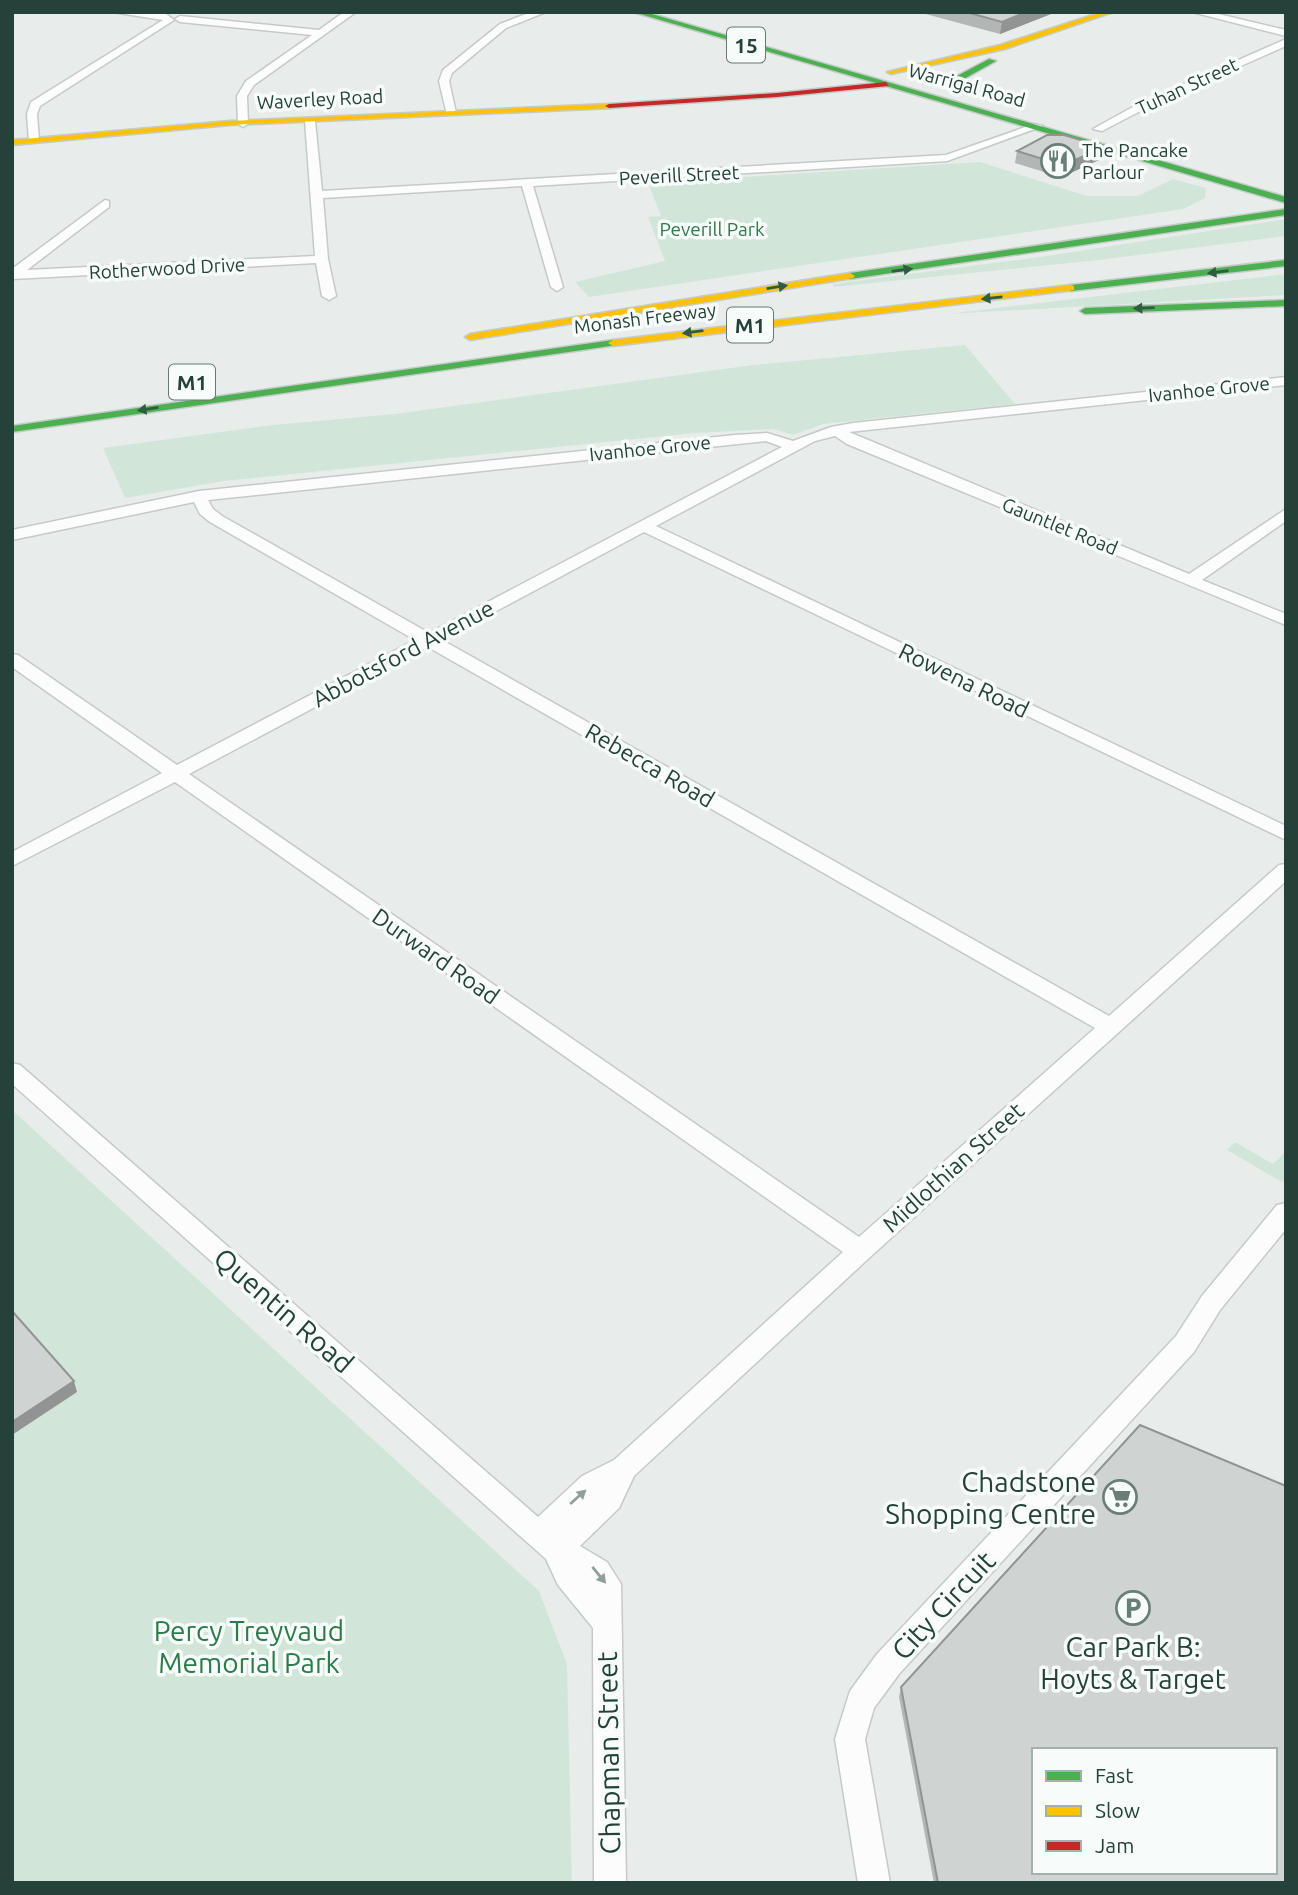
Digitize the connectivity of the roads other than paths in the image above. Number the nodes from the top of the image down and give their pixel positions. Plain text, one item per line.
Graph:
1 (117, 12) edge
2 (351, 12) edge
3 (541, 12) edge
4 (636, 12) edge
5 (670, 12) edge
6 (1110, 12) edge
7 (1197, 12) edge
8 (175, 17) edge
9 (1071, 28) junction
10 (320, 33) junction
11 (1283, 39) edge
12 (998, 59) junction
13 (857, 77) junction
14 (888, 78) junction
15 (915, 78) junction
16 (836, 90) junction
17 (967, 92) junction
18 (631, 104) junction
19 (979, 109) junction
20 (451, 113) junction
21 (310, 121) junction
22 (243, 124) junction
23 (1038, 126) junction
24 (1098, 129) junction
25 (1128, 137) dead end
26 (33, 140) junction
27 (12, 143) edge
28 (1276, 180) dead end
29 (527, 184) junction
30 (1237, 186) junction
31 (1266, 194) junction
32 (315, 195) junction
33 (1286, 200) edge
34 (105, 204) dead end
35 (1286, 212) edge
36 (1187, 227) junction
37 (322, 260) junction
38 (1286, 263) edge
39 (12, 275) edge
40 (557, 287) dead end
41 (329, 296) dead end
42 (1286, 303) edge
43 (750, 310) dead end
44 (1074, 312) dead end
45 (929, 322) dead end
46 (1286, 381) edge
47 (216, 399) junction
48 (12, 429) edge
49 (836, 430) junction
50 (794, 446) junction
51 (200, 496) junction
52 (1286, 514) edge
53 (643, 526) junction
54 (12, 535) edge
55 (1191, 580) junction
56 (1286, 620) edge
57 (430, 639) junction
58 (12, 659) edge
59 (175, 774) junction
60 (1286, 834) edge
61 (12, 860) edge
62 (1286, 870) edge
63 (1110, 1027) junction
64 (12, 1071) edge
65 (1286, 1212) edge
66 (860, 1251) junction
67 (547, 1542) junction
68 (610, 1883) edge
69 (874, 1883) edge

1 - 8 street
2 - 10 street
3 - 20 street
4 - 13 main road, Warrigal Road / 15
5 - 14 main road, Warrigal Road / 15
6 - 9 main road, Waverley Road
7 - 11 street
8 - 10 street
8 - 26 street
9 - 12 main road, Waverley Road
9 - 14 main road, Waverley Road
10 - 22 street
11 - 24 street, Tuhan Street
12 - 15 main road, Waverley Road
12 - 17 main road
13 - 14 main road, Warrigal Road / 15
13 - 18 main road, Waverley Road
14 - 15 main road, Warrigal Road / 15
14 - 16 main road, Waverley Road
14 - 19 main road, Warrigal Road / 15
15 - 17 main road, Warrigal Road / 15
16 - 18 main road, Waverley Road
16 - 19 main road
17 - 24 main road, Warrigal Road / 15
18 - 20 main road, Waverley Road
19 - 23 main road, Warrigal Road / 15
20 - 21 main road, Waverley Road
21 - 22 main road, Waverley Road
21 - 32 street
22 - 26 main road, Waverley Road
23 - 29 street, Peverill Street
23 - 30 main road, Warrigal Road / 15
24 - 25 main road, Warrigal Road / 15
26 - 27 main road, Waverley Road
28 - 31 main road
29 - 32 street, Peverill Street
29 - 40 street
30 - 31 main road, Warrigal Road / 15
30 - 36 main road
31 - 33 main road, Warrigal Road / 15
32 - 37 street
34 - 39 street
35 - 36 main road
43 -> 36 main road, Monash Freeway / M1
37 - 39 street, Rotherwood Drive
37 - 41 street
38 -> 47 main road, Monash Freeway / M1
42 -> 44 main road
45 - 47 main road
46 - 49 street, Ivanhoe Grove
47 -> 48 main road, Monash Freeway / M1
49 - 50 street, Ivanhoe Grove
49 - 55 street, Gauntlet Road
50 - 51 street, Ivanhoe Grove
50 - 53 street, Abbotsford Avenue
51 - 54 street, Ivanhoe Grove
51 - 57 street, Rebecca Road
52 - 55 street
53 - 57 street, Abbotsford Avenue
53 - 60 street, Rowena Road
55 - 56 street, Gauntlet Road
57 - 59 street, Abbotsford Avenue
57 - 63 street, Rebecca Road
58 - 59 street, Durward Road
59 - 61 street, Abbotsford Avenue
59 - 66 street, Durward Road
62 - 63 street, Midlothian Street
63 - 66 street, Midlothian Street
64 - 67 street, Quentin Road
65 - 69 street, City Circuit
66 - 67 street, Midlothian Street
67 - 68 street, Chapman Street

